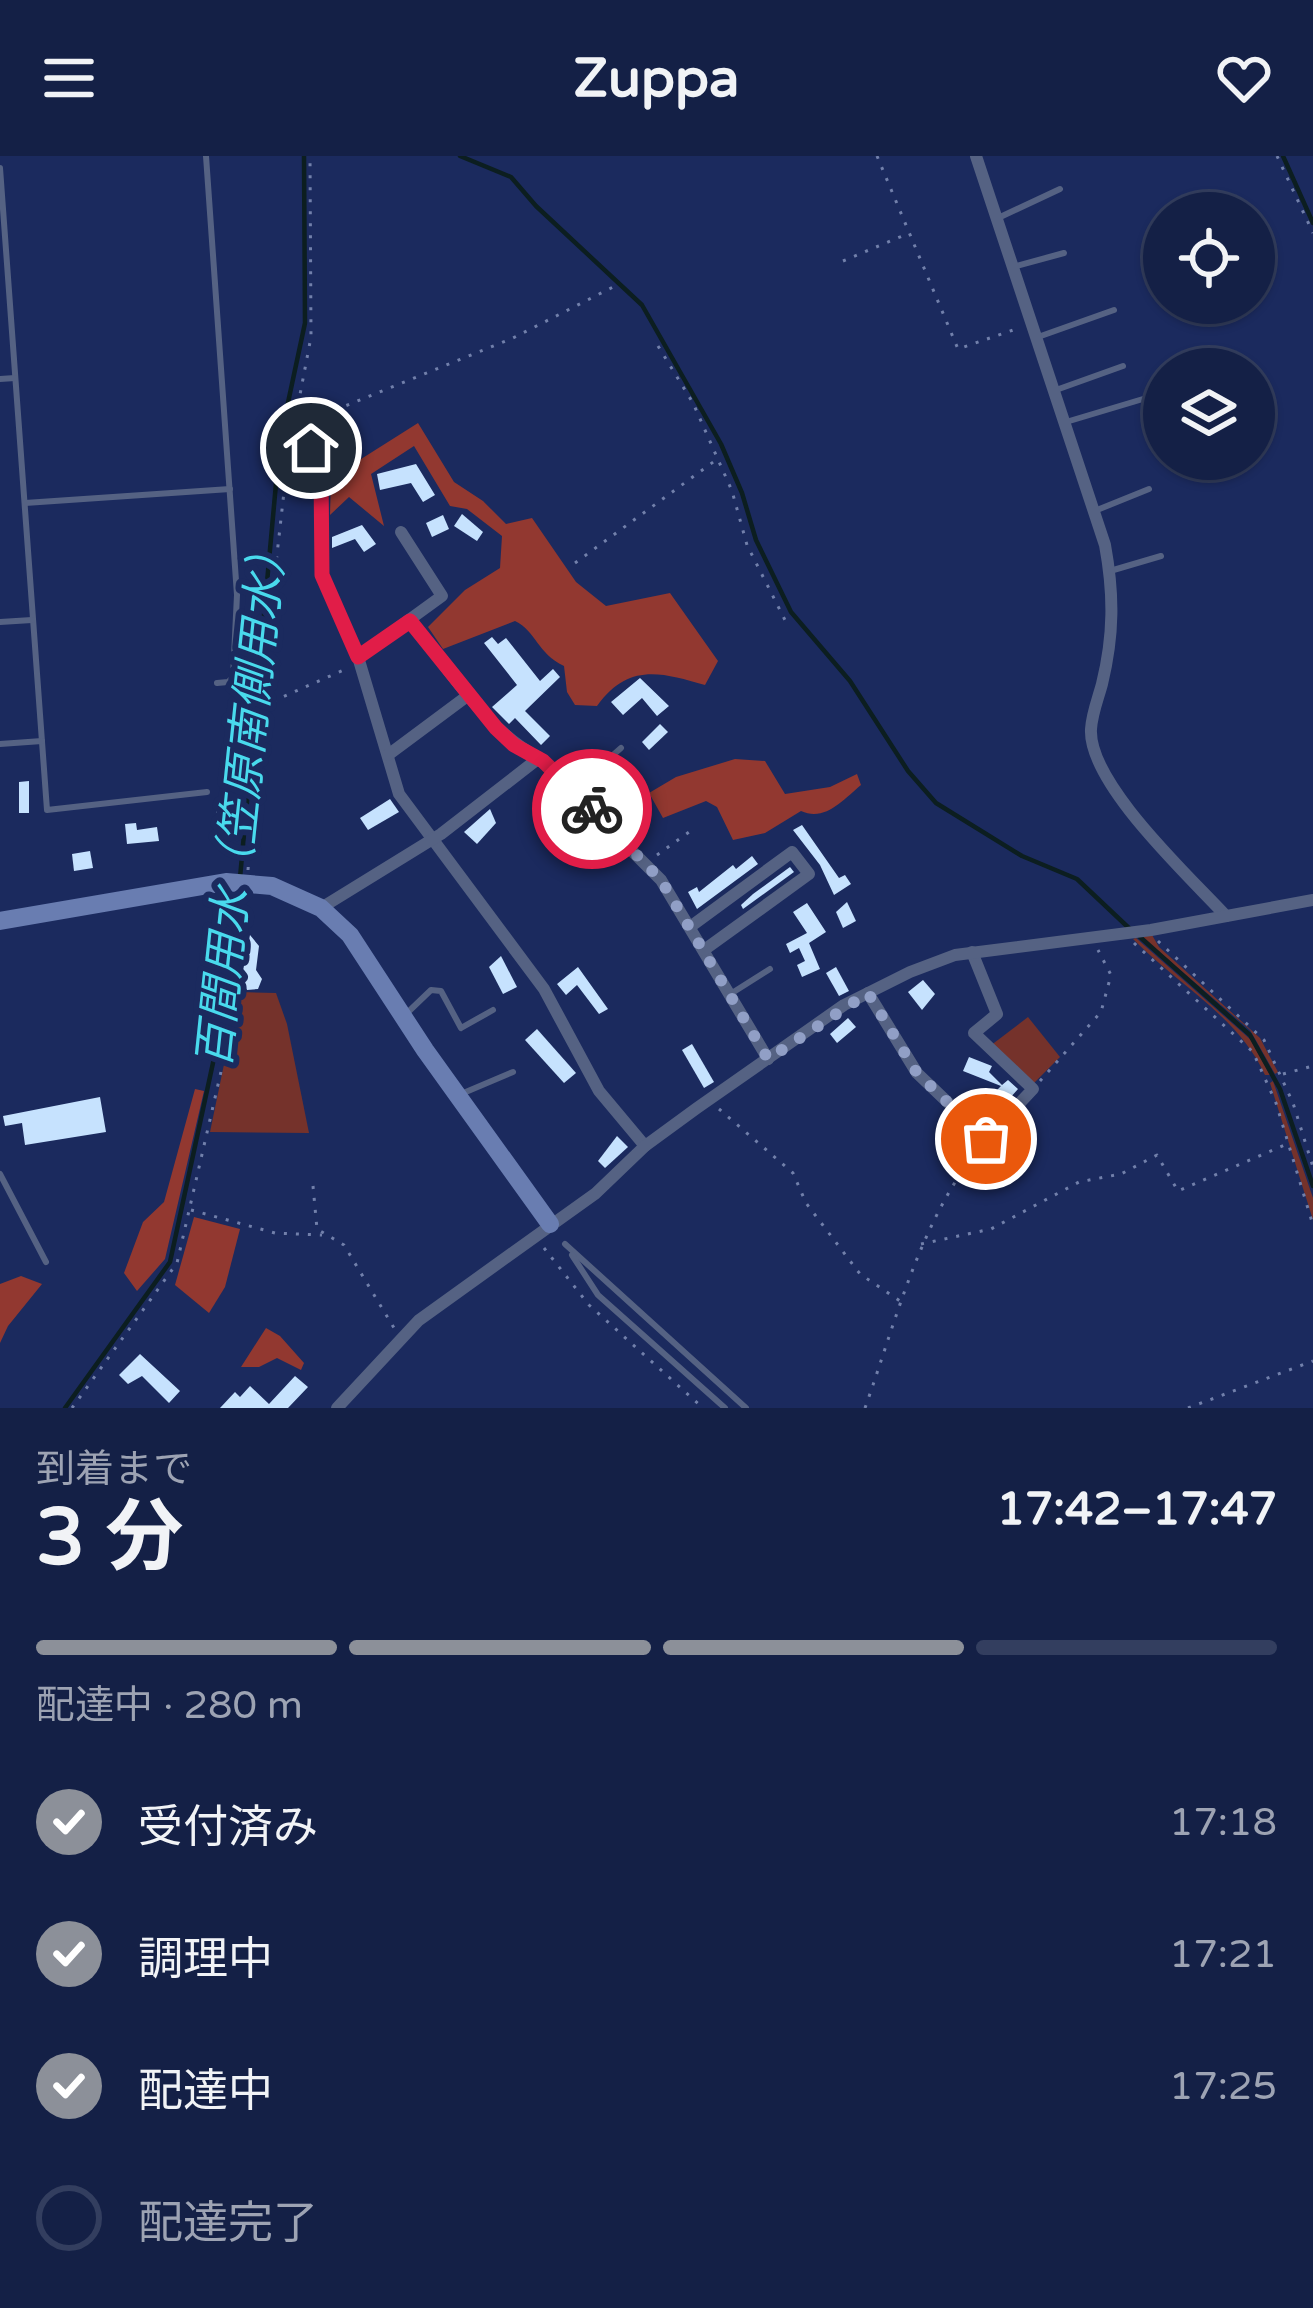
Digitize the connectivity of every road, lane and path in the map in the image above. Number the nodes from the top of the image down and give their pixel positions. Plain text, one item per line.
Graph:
1 (206, 156) edge
2 (310, 156) edge
3 (888, 156) edge
4 (976, 156) edge
5 (1277, 156) edge
6 (878, 158) edge
7 (0, 168) edge
8 (1060, 189) dead end
9 (998, 218) junction
10 (1313, 233) edge
11 (907, 234) junction
12 (1064, 253) dead end
13 (843, 261) dead end
14 (1014, 266) junction
15 (613, 287) dead end
16 (5, 301) edge
17 (1114, 310) dead end
18 (1036, 330) junction
19 (658, 346) dead end
20 (1123, 366) dead end
21 (16, 379) junction
22 (0, 380) edge
23 (1056, 390) junction
24 (1143, 399) edge
25 (298, 420) junction
26 (1066, 422) junction
27 (718, 458) junction
28 (230, 489) junction
29 (1149, 489) dead end
30 (25, 502) junction
31 (1094, 512) junction
32 (401, 532) dead end
33 (1161, 556) dead end
34 (575, 563) dead end
35 (1110, 571) junction
36 (33, 620) junction
37 (410, 621) junction
38 (0, 622) edge
39 (787, 623) dead end
40 (358, 660) junction
41 (218, 683) dead end
42 (470, 694) junction
43 (260, 707) junction
44 (42, 741) junction
45 (0, 744) edge
46 (621, 748) dead end
47 (388, 755) junction
48 (539, 758) junction
49 (573, 790) junction
50 (207, 792) dead end
51 (692, 830) dead end
52 (431, 841) junction
53 (646, 864) junction
54 (247, 883) junction
55 (1313, 900) edge
56 (321, 908) junction
57 (1226, 916) junction
58 (0, 921) edge
59 (690, 927) junction
60 (1151, 930) junction
61 (1124, 934) junction
62 (1096, 937) junction
63 (704, 950) junction
64 (972, 952) junction
65 (770, 969) dead end
66 (868, 993) junction
67 (729, 995) junction
68 (493, 1010) dead end
69 (403, 1016) junction
70 (768, 1059) junction
71 (1313, 1066) edge
72 (513, 1072) dead end
73 (1281, 1074) junction
74 (1033, 1089) junction
75 (457, 1095) junction
76 (709, 1100) junction
77 (986, 1139) junction
78 (1287, 1144) junction
79 (645, 1146) junction
80 (1313, 1167) edge
81 (0, 1174) edge
82 (313, 1186) dead end
83 (189, 1209) junction
84 (1313, 1225) edge
85 (542, 1230) junction
86 (322, 1234) junction
87 (921, 1244) junction
88 (46, 1262) dead end
89 (903, 1303) junction
90 (400, 1338) junction
91 (1313, 1360) edge
92 (72, 1408) edge
93 (337, 1408) edge
94 (703, 1408) edge
95 (725, 1408) edge
96 (746, 1408) edge
97 (865, 1408) edge
98 (1188, 1408) edge

1 - 28 lane
2 - 25 path
3 - 6 path
4 - 9 street
5 - 10 path
6 - 11 path
7 - 16 lane
8 - 9 lane
9 - 14 street
11 - 13 path
11 - 18 path
12 - 14 lane
14 - 18 street
15 - 25 path
16 - 21 lane
17 - 18 lane
18 - 23 street
19 - 27 path
20 - 23 lane
21 - 22 lane
21 - 30 lane
23 - 26 street
24 - 26 lane
25 - 40 street
25 - 43 path
26 - 31 street
27 - 34 path
27 - 39 path
28 - 30 lane
28 - 41 lane
29 - 31 lane
30 - 36 lane
31 - 35 street
32 - 37 street
33 - 35 lane
35 - 57 street
36 - 38 lane
36 - 44 lane
37 - 40 street
37 - 42 street
40 - 43 path
40 - 47 street
42 - 47 street
42 - 48 street
43 - 54 path
44 - 45 lane
44 - 50 lane
46 - 49 lane
47 - 52 street
48 - 49 street
48 - 52 street
49 - 53 street
51 - 53 path
52 - 56 street
52 - 79 street
53 - 59 street
54 - 56 street
54 - 58 street
54 - 83 path
55 - 57 street
56 - 69 street
57 - 60 street
59 - 63 street
59 - 63 street
60 - 61 street
60 - 73 path
61 - 62 street
61 - 78 path
62 - 64 street
62 - 74 path
63 - 67 street
64 - 66 street
64 - 74 street
65 - 67 lane
66 - 70 street
66 - 77 street
67 - 70 street
68 - 69 lane
69 - 75 street
70 - 76 street
71 - 73 path
72 - 75 lane
73 - 80 path
74 - 77 street
75 - 85 street
76 - 79 street
76 - 89 path
77 - 87 path
78 - 84 path
78 - 87 path
79 - 85 street
81 - 88 lane
82 - 86 path
83 - 86 path
83 - 92 path
85 - 90 street
85 - 94 path
86 - 90 path
87 - 89 path
89 - 97 path
90 - 93 street
91 - 98 path
95 - 96 lane

